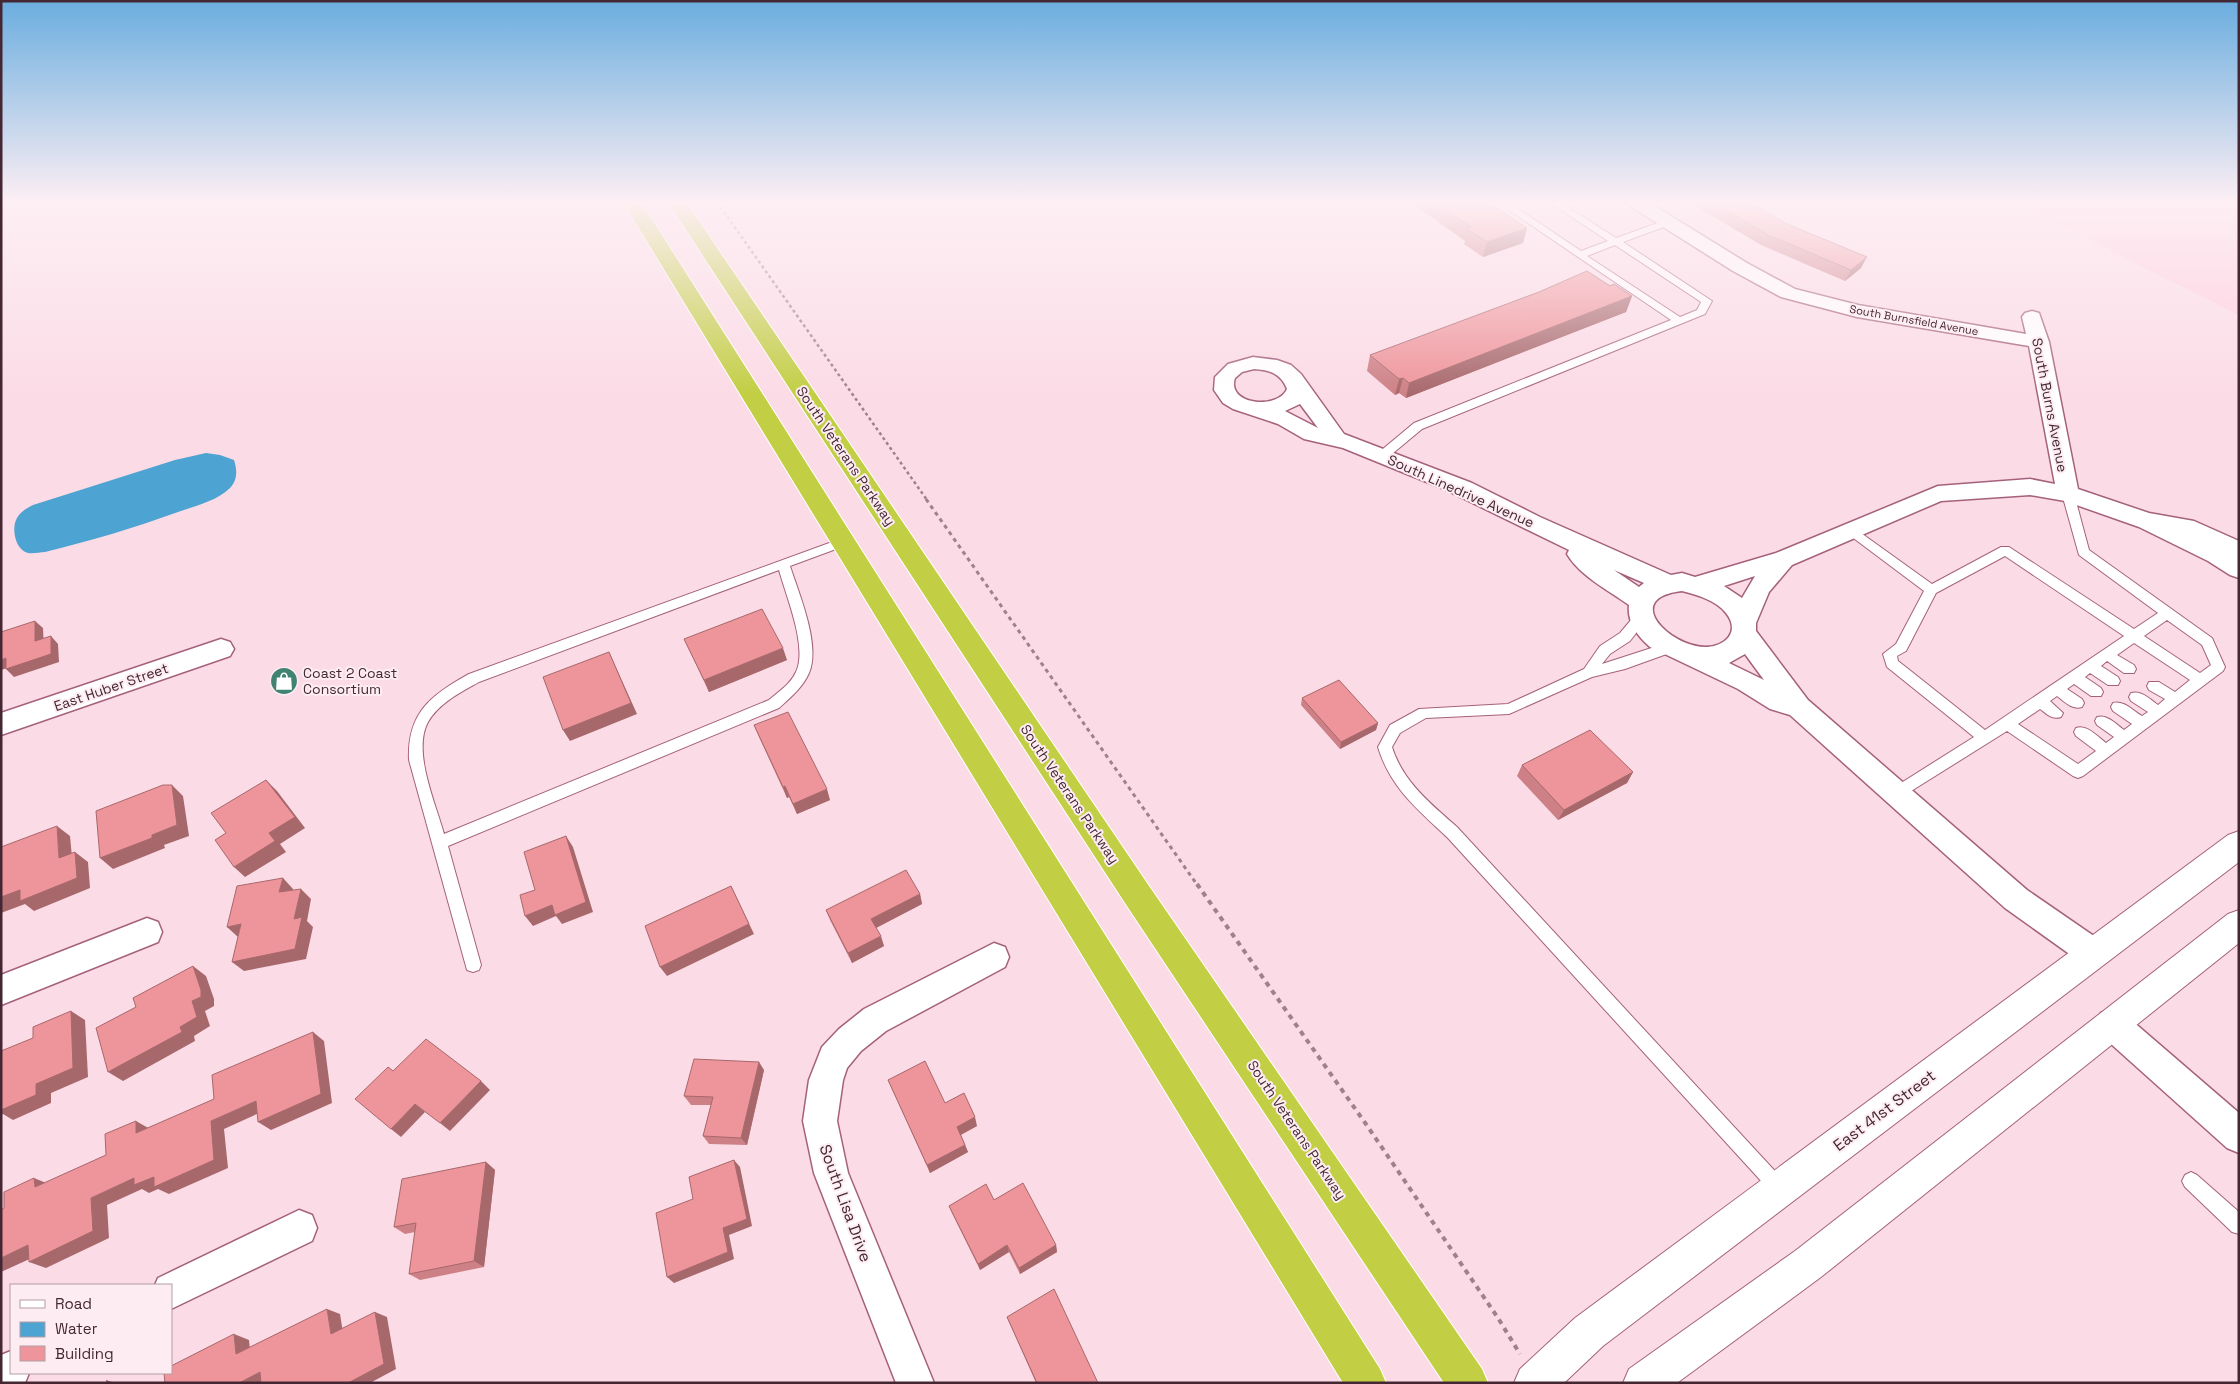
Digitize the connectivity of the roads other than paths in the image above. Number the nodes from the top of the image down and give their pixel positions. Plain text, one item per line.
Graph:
1 (672, 267) edge
2 (720, 267) edge
3 (1599, 267) edge
4 (1653, 267) edge
5 (1739, 267) edge
6 (2032, 317) dead end
7 (1679, 321) junction
8 (2038, 342) junction
9 (1298, 386) junction
10 (1258, 409) junction
11 (1337, 439) junction
12 (1382, 456) junction
13 (2068, 494) junction
14 (2148, 521) junction
15 (1850, 531) junction
16 (1556, 534) junction
17 (844, 542) junction
18 (2239, 551) edge
19 (1784, 559) junction
20 (782, 563) junction
21 (2239, 569) edge
22 (1666, 583) junction
23 (1698, 585) junction
24 (1932, 590) junction
25 (1642, 610) junction
26 (2167, 613) junction
27 (1744, 628) junction
28 (2133, 635) junction
29 (221, 649) dead end
30 (1675, 649) junction
31 (2106, 654) junction
32 (2090, 666) junction
33 (2129, 669) dead end
34 (1589, 674) junction
35 (2074, 677) junction
36 (2200, 680) junction
37 (2113, 681) dead end
38 (2154, 686) dead end
39 (2057, 689) junction
40 (2096, 692) dead end
41 (2136, 697) dead end
42 (2175, 699) junction
43 (2039, 701) junction
44 (2077, 703) dead end
45 (1799, 707) junction
46 (2118, 707) dead end
47 (2158, 712) junction
48 (2056, 714) dead end
49 (2102, 721) dead end
50 (1, 724) edge
51 (2007, 724) junction
52 (2142, 724) junction
53 (2081, 732) dead end
54 (2124, 737) junction
55 (1985, 738) junction
56 (2107, 750) junction
57 (1895, 794) junction
58 (439, 843) junction
59 (2239, 844) edge
60 (2239, 924) edge
61 (147, 932) dead end
62 (2093, 953) junction
63 (994, 957) dead end
64 (473, 966) dead end
65 (1, 990) edge
66 (2112, 1024) junction
67 (2239, 1136) edge
68 (2191, 1181) dead end
69 (1780, 1189) junction
70 (2239, 1225) edge
71 (299, 1228) dead end
72 (172, 1291) edge
73 (1535, 1382) edge
74 (915, 1383) edge
75 (1366, 1383) edge
76 (1468, 1383) edge
77 (1643, 1383) edge

1 - 17 highway
2 - 76 highway, South Veterans Parkway
3 - 7 lane
4 - 7 lane
5 - 8 street, South Burnsfield Avenue
6 - 8 street, South Burns Avenue
7 - 12 lane
8 - 13 street, South Burns Avenue
9 - 10 street
9 - 10 street
9 - 11 street
10 - 11 street, South Linedrive Avenue
11 - 12 street, South Linedrive Avenue
12 - 16 street, South Linedrive Avenue
13 - 14 street
13 - 15 street
13 - 26 lane
14 - 18 street
14 - 21 street
15 - 19 street
15 - 24 lane
16 - 22 street, South Linedrive Avenue
16 - 25 street, South Linedrive Avenue
17 - 20 lane
17 - 75 highway
19 - 23 street
19 - 27 street
20 - 58 lane
20 - 58 lane
22 - 23 street
22 - 25 street
23 - 27 street
24 - 28 lane
24 - 55 lane
25 - 30 street
25 - 34 lane
26 - 28 lane
26 - 36 lane
27 - 30 street
27 - 45 street
28 - 31 lane
28 - 36 lane
29 - 50 street, East Huber Street
30 - 34 lane
30 - 45 street
31 - 32 lane
31 - 33 lane
32 - 35 lane
32 - 37 lane
34 - 69 lane
35 - 39 lane
35 - 40 lane
36 - 42 lane
38 - 42 lane
39 - 43 lane
39 - 44 lane
41 - 47 lane
42 - 47 lane
43 - 48 lane
43 - 51 lane
45 - 57 street
46 - 52 lane
47 - 52 lane
49 - 54 lane
51 - 55 lane
51 - 56 lane
52 - 54 lane
53 - 56 lane
54 - 56 lane
55 - 57 lane
57 - 62 street
58 - 64 lane
59 - 62 main road, East 41st Street
60 - 66 main road
61 - 65 street
62 - 69 main road, East 41st Street
63 - 74 street, South Lisa Drive
66 - 67 street
66 - 77 main road
68 - 70 lane
69 - 73 main road, East 41st Street
71 - 72 street

